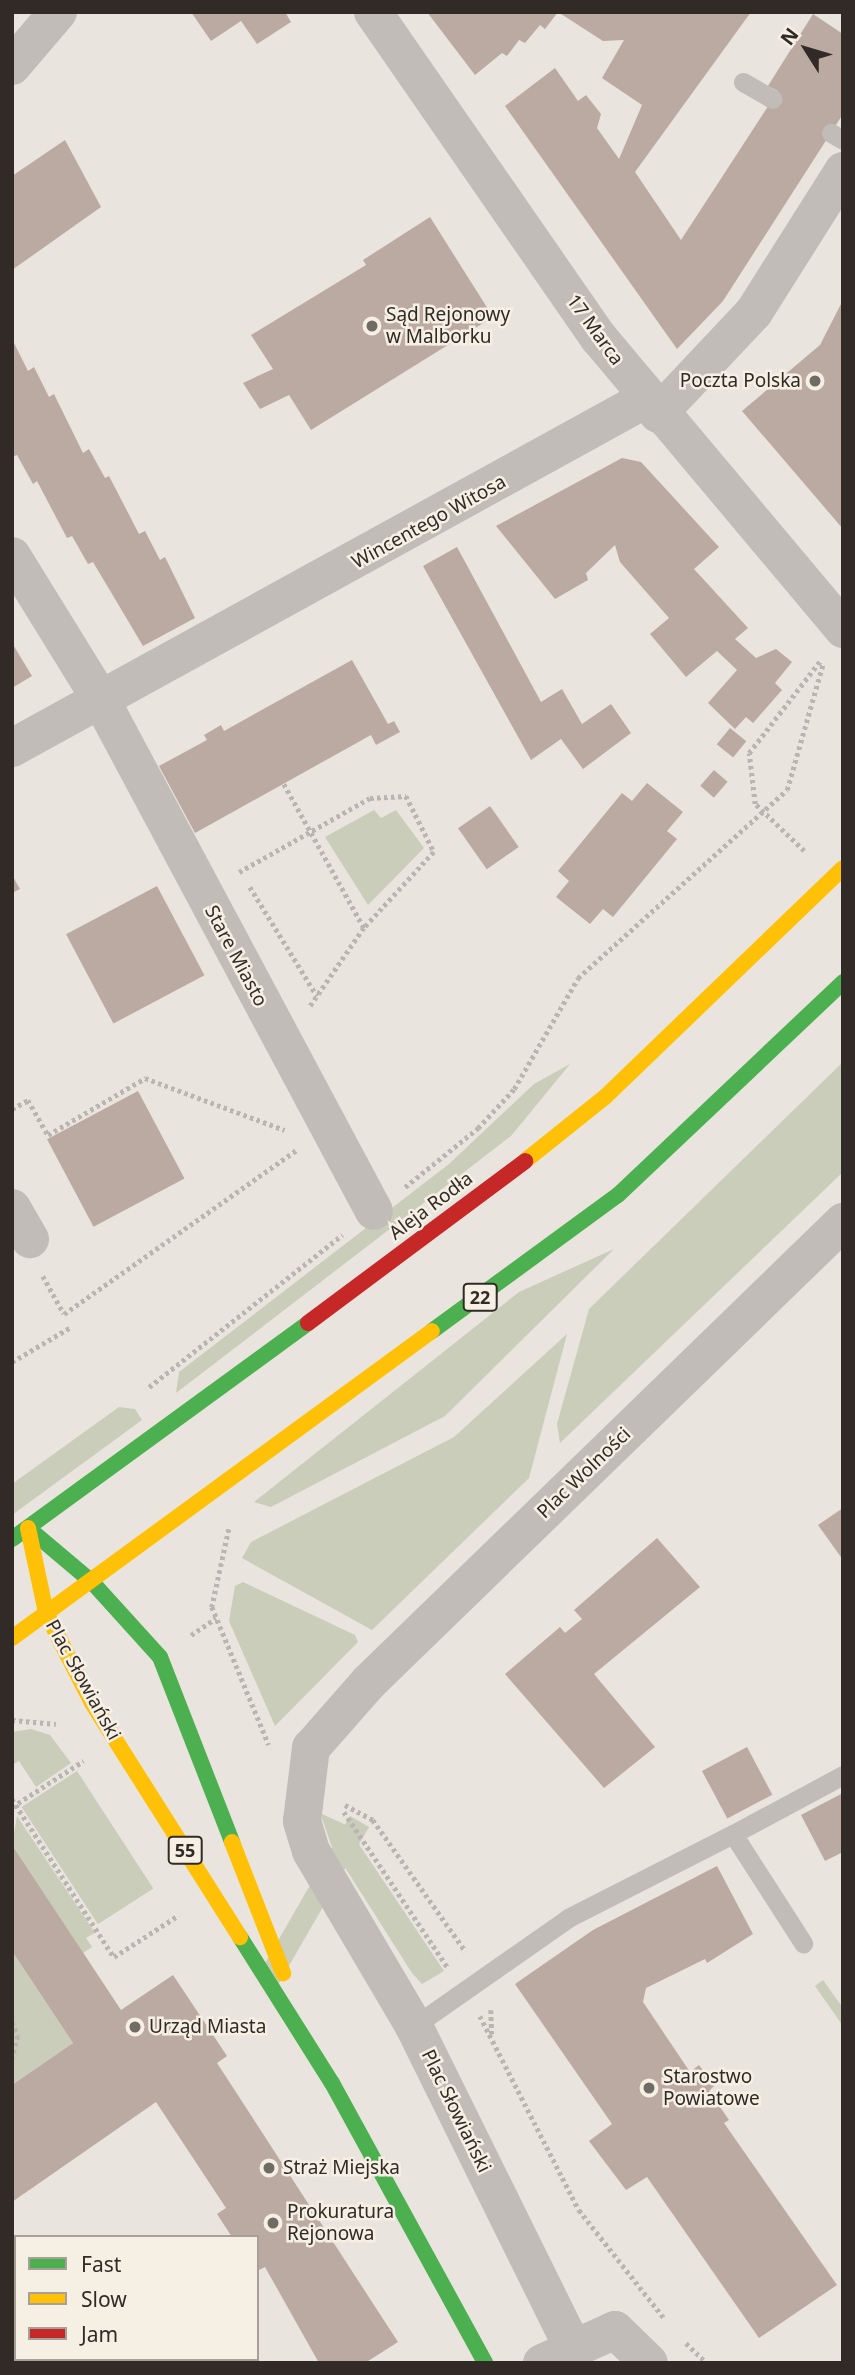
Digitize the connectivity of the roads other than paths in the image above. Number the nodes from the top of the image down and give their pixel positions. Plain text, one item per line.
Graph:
1 (58, 12) edge
2 (373, 12) edge
3 (12, 66) edge
4 (743, 82) dead end
5 (773, 99) dead end
6 (843, 171) edge
7 (652, 407) junction
8 (12, 556) edge
9 (834, 641) edge
10 (101, 701) junction
11 (12, 748) edge
12 (843, 868) edge
13 (843, 982) edge
14 (374, 1210) dead end
15 (843, 1222) edge
16 (28, 1528) junction
17 (12, 1539) edge
18 (92, 1582) junction
19 (46, 1613) junction
20 (12, 1637) edge
21 (326, 1726) joint
22 (843, 1775) edge
23 (733, 1834) junction
24 (803, 1943) dead end
25 (414, 2026) junction
26 (332, 2083) junction
27 (557, 2355) edge
28 (485, 2363) edge
29 (649, 2363) edge

1 - 3 street
2 - 7 street, 17 Marca
4 - 5 lane
6 - 7 street, Wincentego Witosa
7 - 9 street, 17 Marca
7 - 10 street, Wincentego Witosa
8 - 10 street, Stare Miasto
10 - 11 street
10 - 14 street, Stare Miasto
12 - 16 main road, Aleja Rodła
13 - 18 main road, 22
15 - 21 street, Plac Wolności
16 - 17 main road, Aleja Rodła
16 - 18 main road, Plac Słowiański / 55
16 - 19 main road, Plac Słowiański / 55
18 - 19 main road, 22
18 - 26 main road, Plac Słowiański / 55
19 - 20 main road, 22
19 - 26 main road, Plac Słowiański / 55
21 - 25 street, Plac Słowiański
22 - 23 lane
23 - 24 lane
23 - 25 lane
25 - 27 street, Plac Słowiański
26 - 28 main road, Plac Słowiański / 55
27 - 29 street

